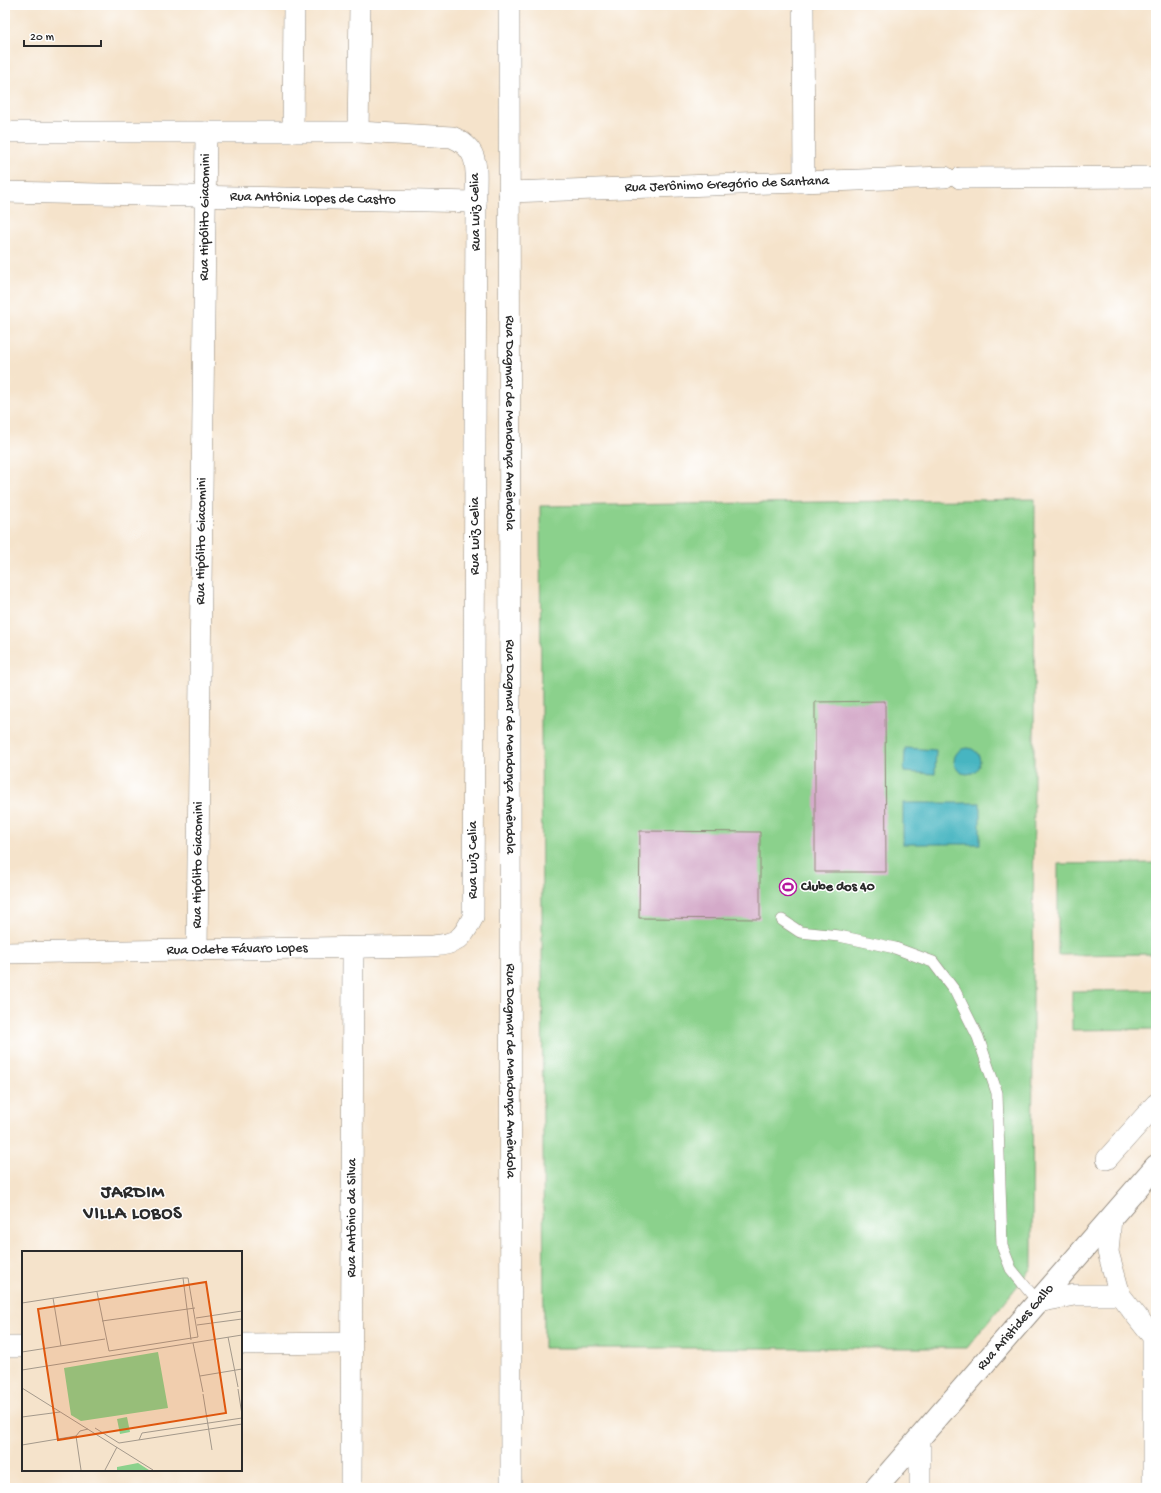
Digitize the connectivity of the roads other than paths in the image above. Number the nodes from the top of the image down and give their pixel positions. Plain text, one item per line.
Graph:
1 (294, 5) edge
2 (360, 5) edge
3 (509, 5) edge
4 (803, 5) edge
5 (5, 132) edge
6 (206, 132) junction
7 (293, 132) junction
8 (358, 132) junction
9 (1156, 177) edge
10 (804, 182) junction
11 (5, 192) edge
12 (509, 192) junction
13 (206, 196) junction
14 (476, 202) junction
15 (782, 920) dead end
16 (465, 934) joint
17 (353, 948) junction
18 (197, 950) junction
19 (5, 953) edge
20 (1156, 1104) edge
21 (1107, 1159) dead end
22 (1156, 1166) edge
23 (1111, 1218) junction
24 (1120, 1295) junction
25 (1038, 1302) junction
26 (1155, 1337) edge
27 (351, 1343) junction
28 (242, 1344) edge
29 (5, 1347) edge
30 (22, 1347) edge
31 (920, 1437) junction
32 (351, 1488) edge
33 (511, 1488) edge
34 (876, 1488) edge
35 (920, 1488) edge
36 (1153, 1488) edge

1 - 7 street
2 - 8 street
3 - 12 street, Rua Dagmar de Mendonça Amêndola
4 - 10 street
5 - 6 street
6 - 7 street
6 - 13 street, Rua Hipólito Giacomini
7 - 8 street
8 - 14 street, Rua Luiz Celia
9 - 10 street, Rua Jerônimo Gregório de Santana
10 - 12 street, Rua Jerônimo Gregório de Santana
11 - 13 street, Rua Antônia Lopes de Castro
12 - 33 street, Rua Dagmar de Mendonça Amêndola
13 - 14 street, Rua Antônia Lopes de Castro
13 - 18 street, Rua Hipólito Giacomini
14 - 16 street, Rua Luiz Celia
15 - 25 lane
16 - 17 street, Rua Odete Fávaro Lopes
17 - 18 street, Rua Odete Fávaro Lopes
17 - 27 street, Rua Antônio da Silva
18 - 19 street, Rua Odete Fávaro Lopes
20 - 21 street
22 - 23 street, Rua Aristides Gallo
23 - 24 street
23 - 25 street, Rua Aristides Gallo
24 - 25 street
24 - 26 street
25 - 31 street, Rua Aristides Gallo
26 - 36 street
27 - 28 street
27 - 32 street, Rua Antônio da Silva
29 - 30 street
31 - 34 street, Rua Aristides Gallo
31 - 35 street

